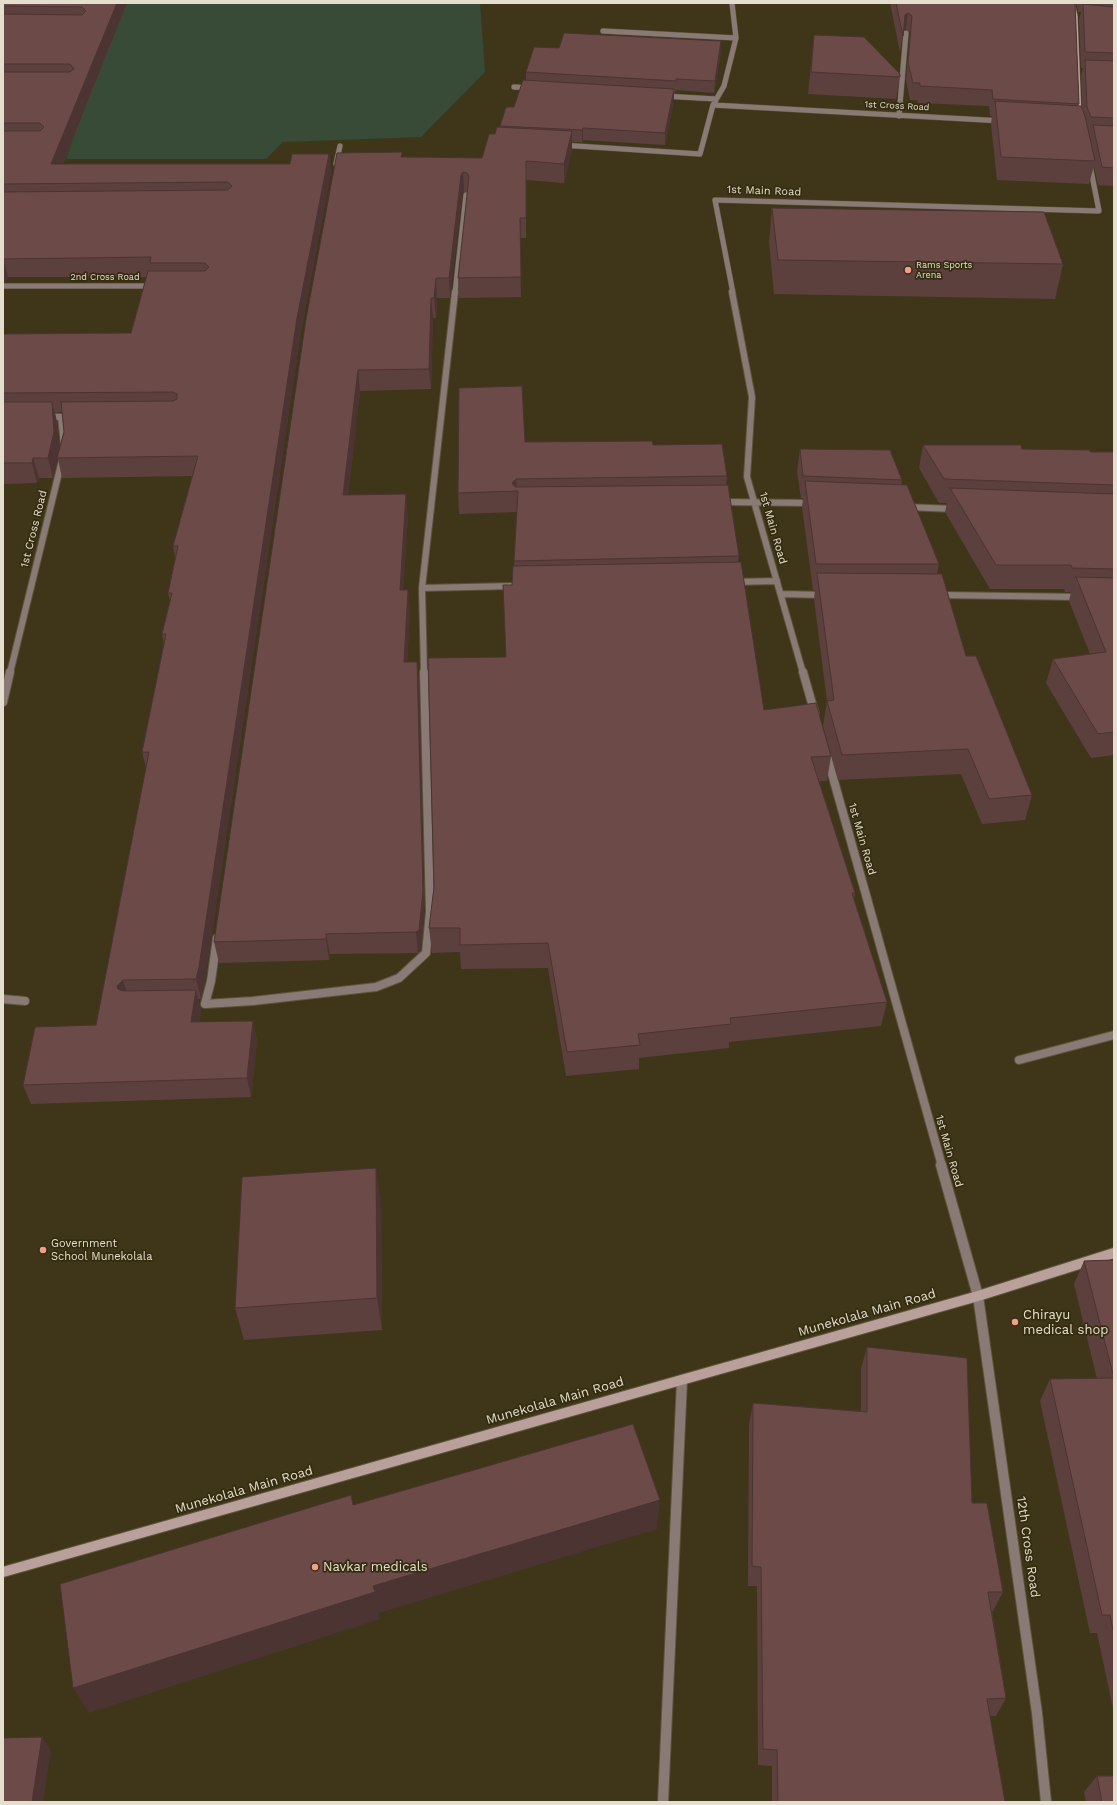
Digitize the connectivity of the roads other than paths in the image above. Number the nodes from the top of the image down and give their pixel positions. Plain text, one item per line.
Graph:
1 (732, 3) edge
2 (1072, 3) edge
3 (1075, 16) junction
4 (1082, 17) edge
5 (603, 31) dead end
6 (906, 33) edge
7 (736, 38) junction
8 (1078, 72) junction
9 (1086, 72) edge
10 (514, 87) dead end
11 (538, 88) edge
12 (654, 95) edge
13 (716, 99) junction
14 (713, 105) junction
15 (899, 116) junction
16 (1009, 122) edge
17 (1079, 125) edge
18 (551, 144) edge
19 (340, 146) dead end
20 (1089, 160) edge
21 (336, 169) edge
22 (466, 195) edge
23 (3, 286) edge
24 (160, 286) edge
25 (39, 417) edge
26 (61, 417) junction
27 (69, 417) edge
28 (755, 501) junction
29 (715, 502) edge
30 (818, 504) edge
31 (896, 506) edge
32 (960, 509) edge
33 (777, 581) junction
34 (730, 582) edge
35 (525, 586) edge
36 (422, 588) junction
37 (782, 594) junction
38 (829, 594) edge
39 (932, 595) edge
40 (1090, 597) edge
41 (3, 702) edge
42 (818, 724) edge
43 (824, 747) edge
44 (219, 926) edge
45 (3, 999) edge
46 (25, 1001) dead end
47 (1114, 1035) edge
48 (1019, 1060) dead end
49 (1114, 1253) edge
50 (978, 1296) junction
51 (682, 1380) junction
52 (3, 1572) edge
53 (663, 1802) edge
54 (1046, 1802) edge

1 - 7 street
2 - 3 street
3 - 4 street
3 - 8 street
5 - 7 street
6 - 15 street
7 - 13 street
8 - 9 street
8 - 17 street
10 - 11 street
12 - 13 street
13 - 14 street
14 - 15 street, 1st Cross Road
14 - 18 street
15 - 16 street, 1st Cross Road
19 - 21 street
20 - 28 street, 1st Main Road
22 - 36 street
23 - 24 street, 2nd Cross Road
25 - 26 street
26 - 27 street
26 - 41 street, 1st Cross Road
28 - 29 street
28 - 30 street
28 - 33 street, 1st Main Road
31 - 32 street
33 - 34 street
33 - 37 street, 1st Main Road
35 - 36 street
36 - 44 street
37 - 38 street
37 - 42 street, 1st Main Road
39 - 40 street
43 - 50 street, 1st Main Road
45 - 46 street
47 - 48 street
49 - 50 street, Munekolala Main Road
50 - 51 street, Munekolala Main Road
50 - 54 street, 12th Cross Road
51 - 52 street, Munekolala Main Road
51 - 53 street

